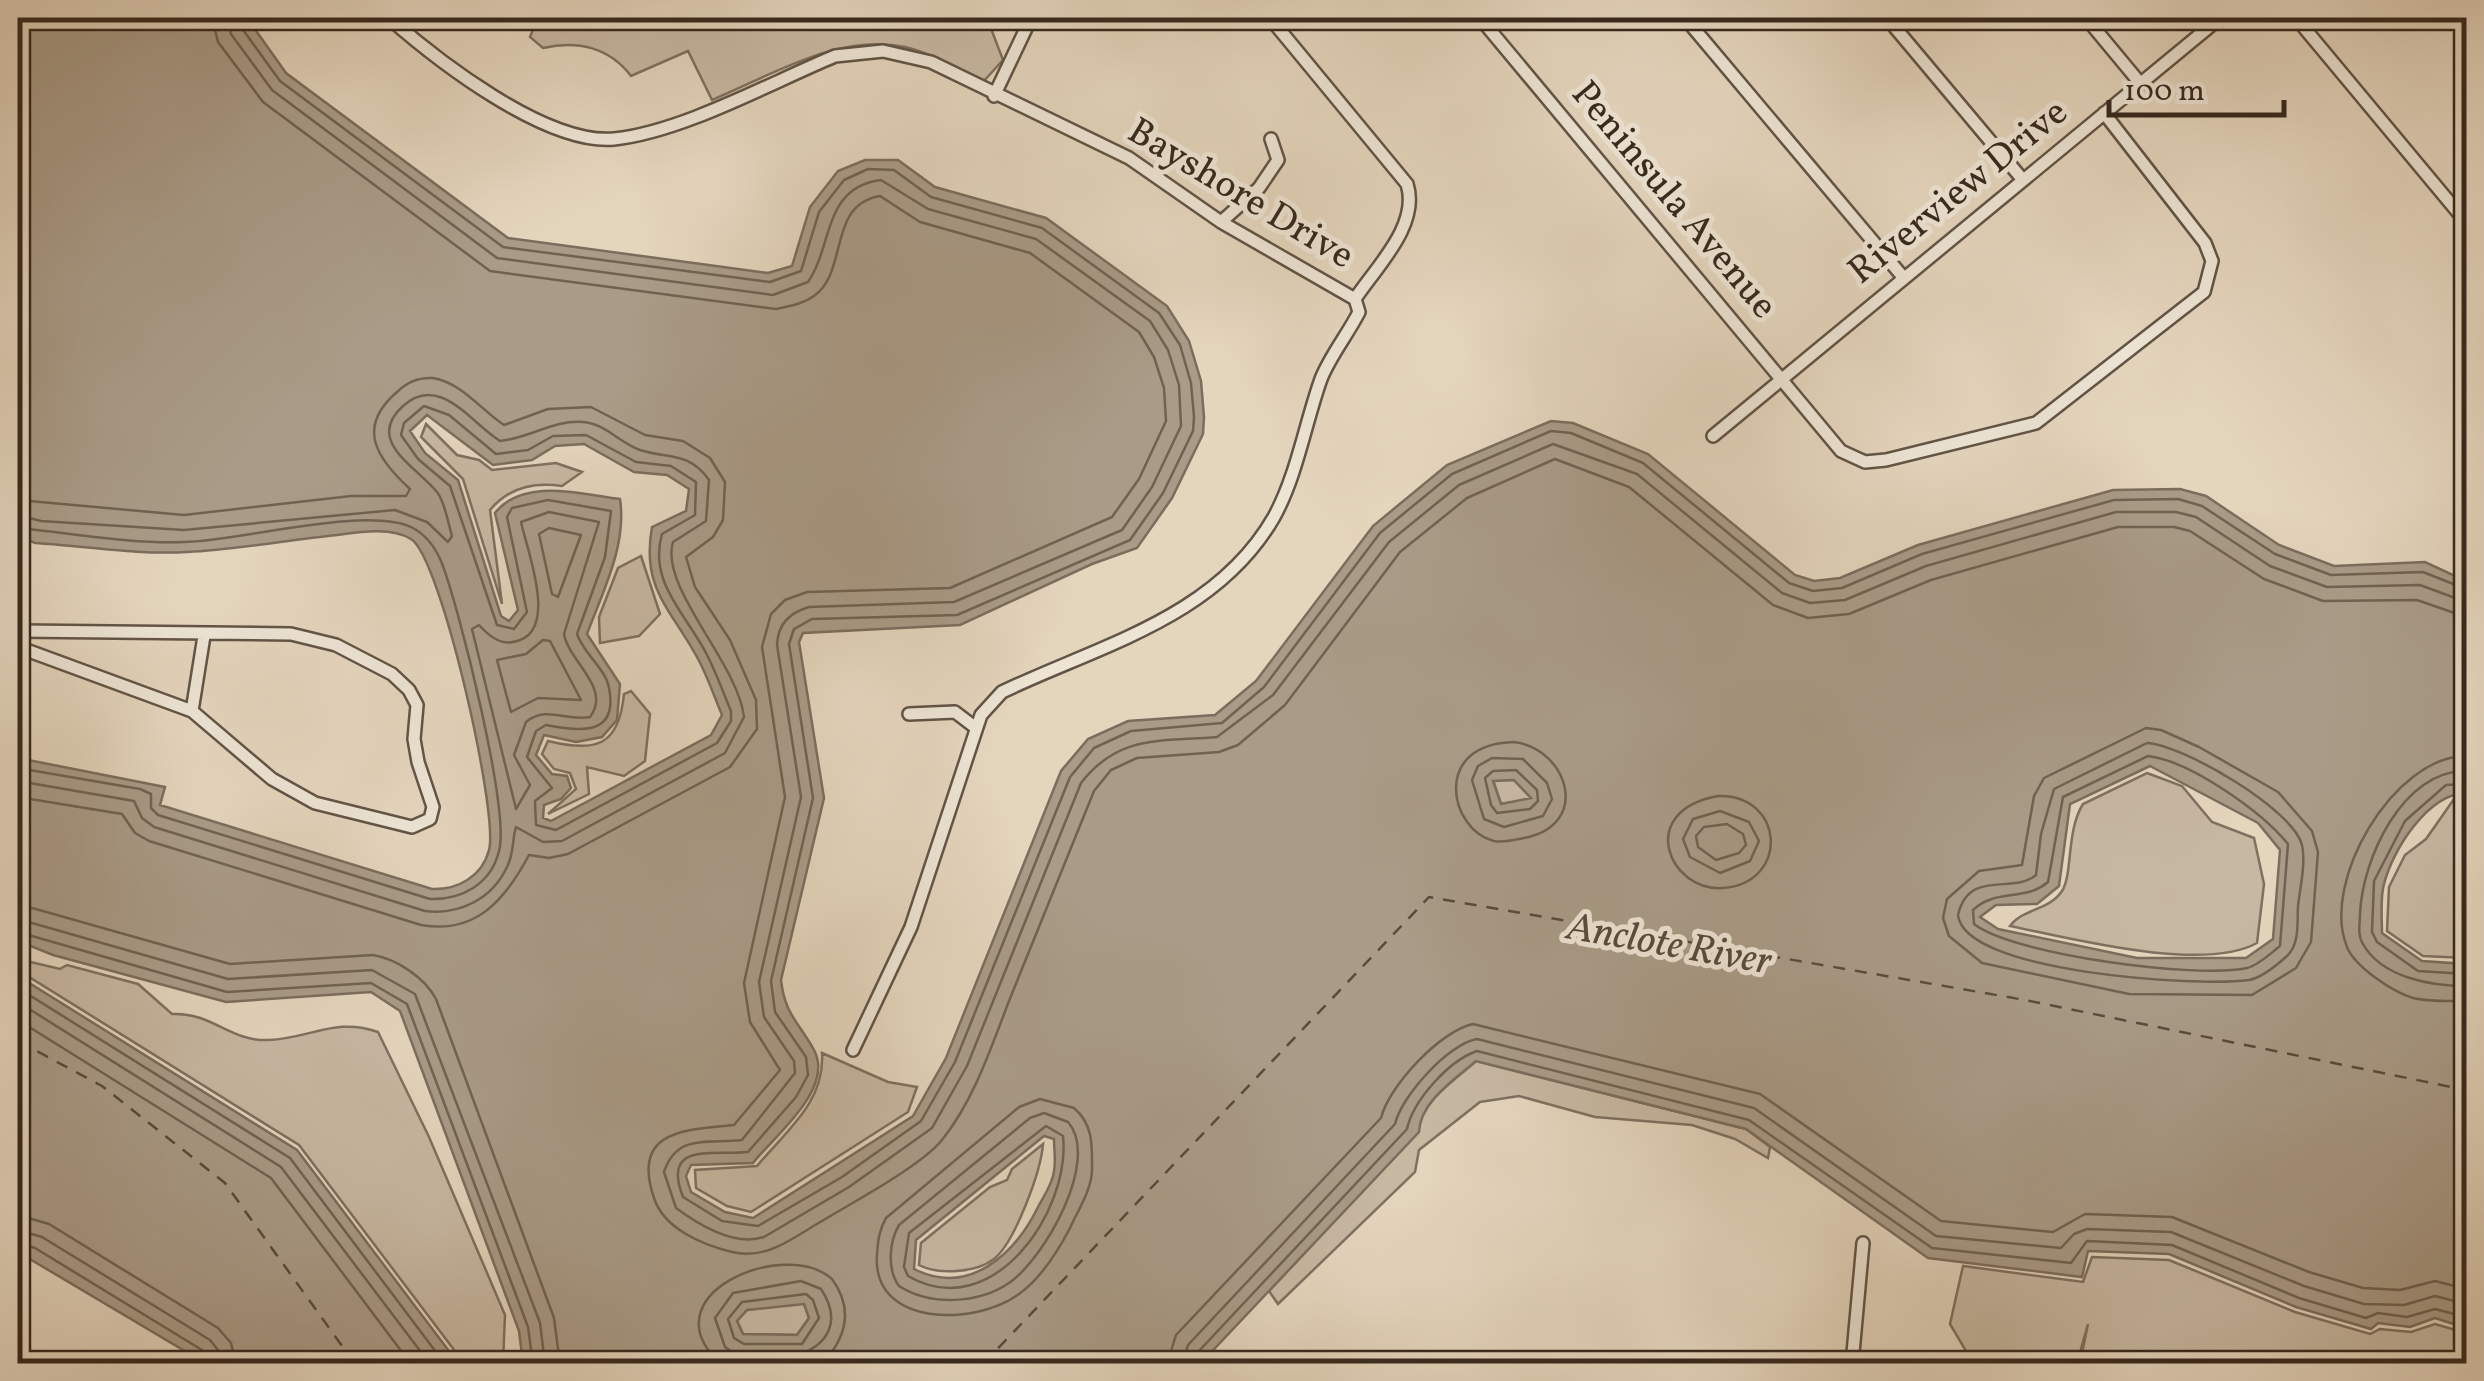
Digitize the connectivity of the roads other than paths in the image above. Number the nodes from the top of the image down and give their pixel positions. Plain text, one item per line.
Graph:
1 (389, 18) edge
2 (1031, 18) edge
3 (1270, 18) edge
4 (1480, 18) edge
5 (1685, 18) edge
6 (1887, 18) edge
7 (2086, 18) edge
8 (2220, 18) edge
9 (2296, 18) edge
10 (2140, 83) junction
11 (994, 96) junction
12 (2104, 113) junction
13 (1271, 139) dead end
14 (2022, 180) junction
15 (1221, 222) junction
16 (2466, 222) edge
17 (1903, 277) junction
18 (1355, 299) junction
19 (1782, 377) junction
20 (1713, 436) dead end
21 (18, 631) edge
22 (204, 636) junction
23 (18, 647) edge
24 (192, 711) junction
25 (908, 714) dead end
26 (976, 728) junction
27 (852, 1050) dead end
28 (1864, 1243) dead end
29 (1852, 1364) edge

1 - 11 street, Bayshore Drive
2 - 11 street
3 - 18 street
4 - 19 street, Peninsula Avenue
5 - 17 street
6 - 14 street
7 - 10 street
8 - 10 street, Riverview Drive
9 - 16 street
10 - 12 street, Riverview Drive
11 - 15 street, Bayshore Drive
12 - 14 street, Riverview Drive
12 - 19 street, Peninsula Avenue
13 - 15 street
14 - 17 street, Riverview Drive
15 - 18 street, Bayshore Drive
17 - 19 street, Riverview Drive
18 - 26 street, Bayshore Drive
19 - 20 street, Riverview Drive
21 - 22 street
22 - 24 street
22 - 24 street
23 - 24 street
25 - 26 street
26 - 27 street, Bayshore Drive
28 - 29 street

